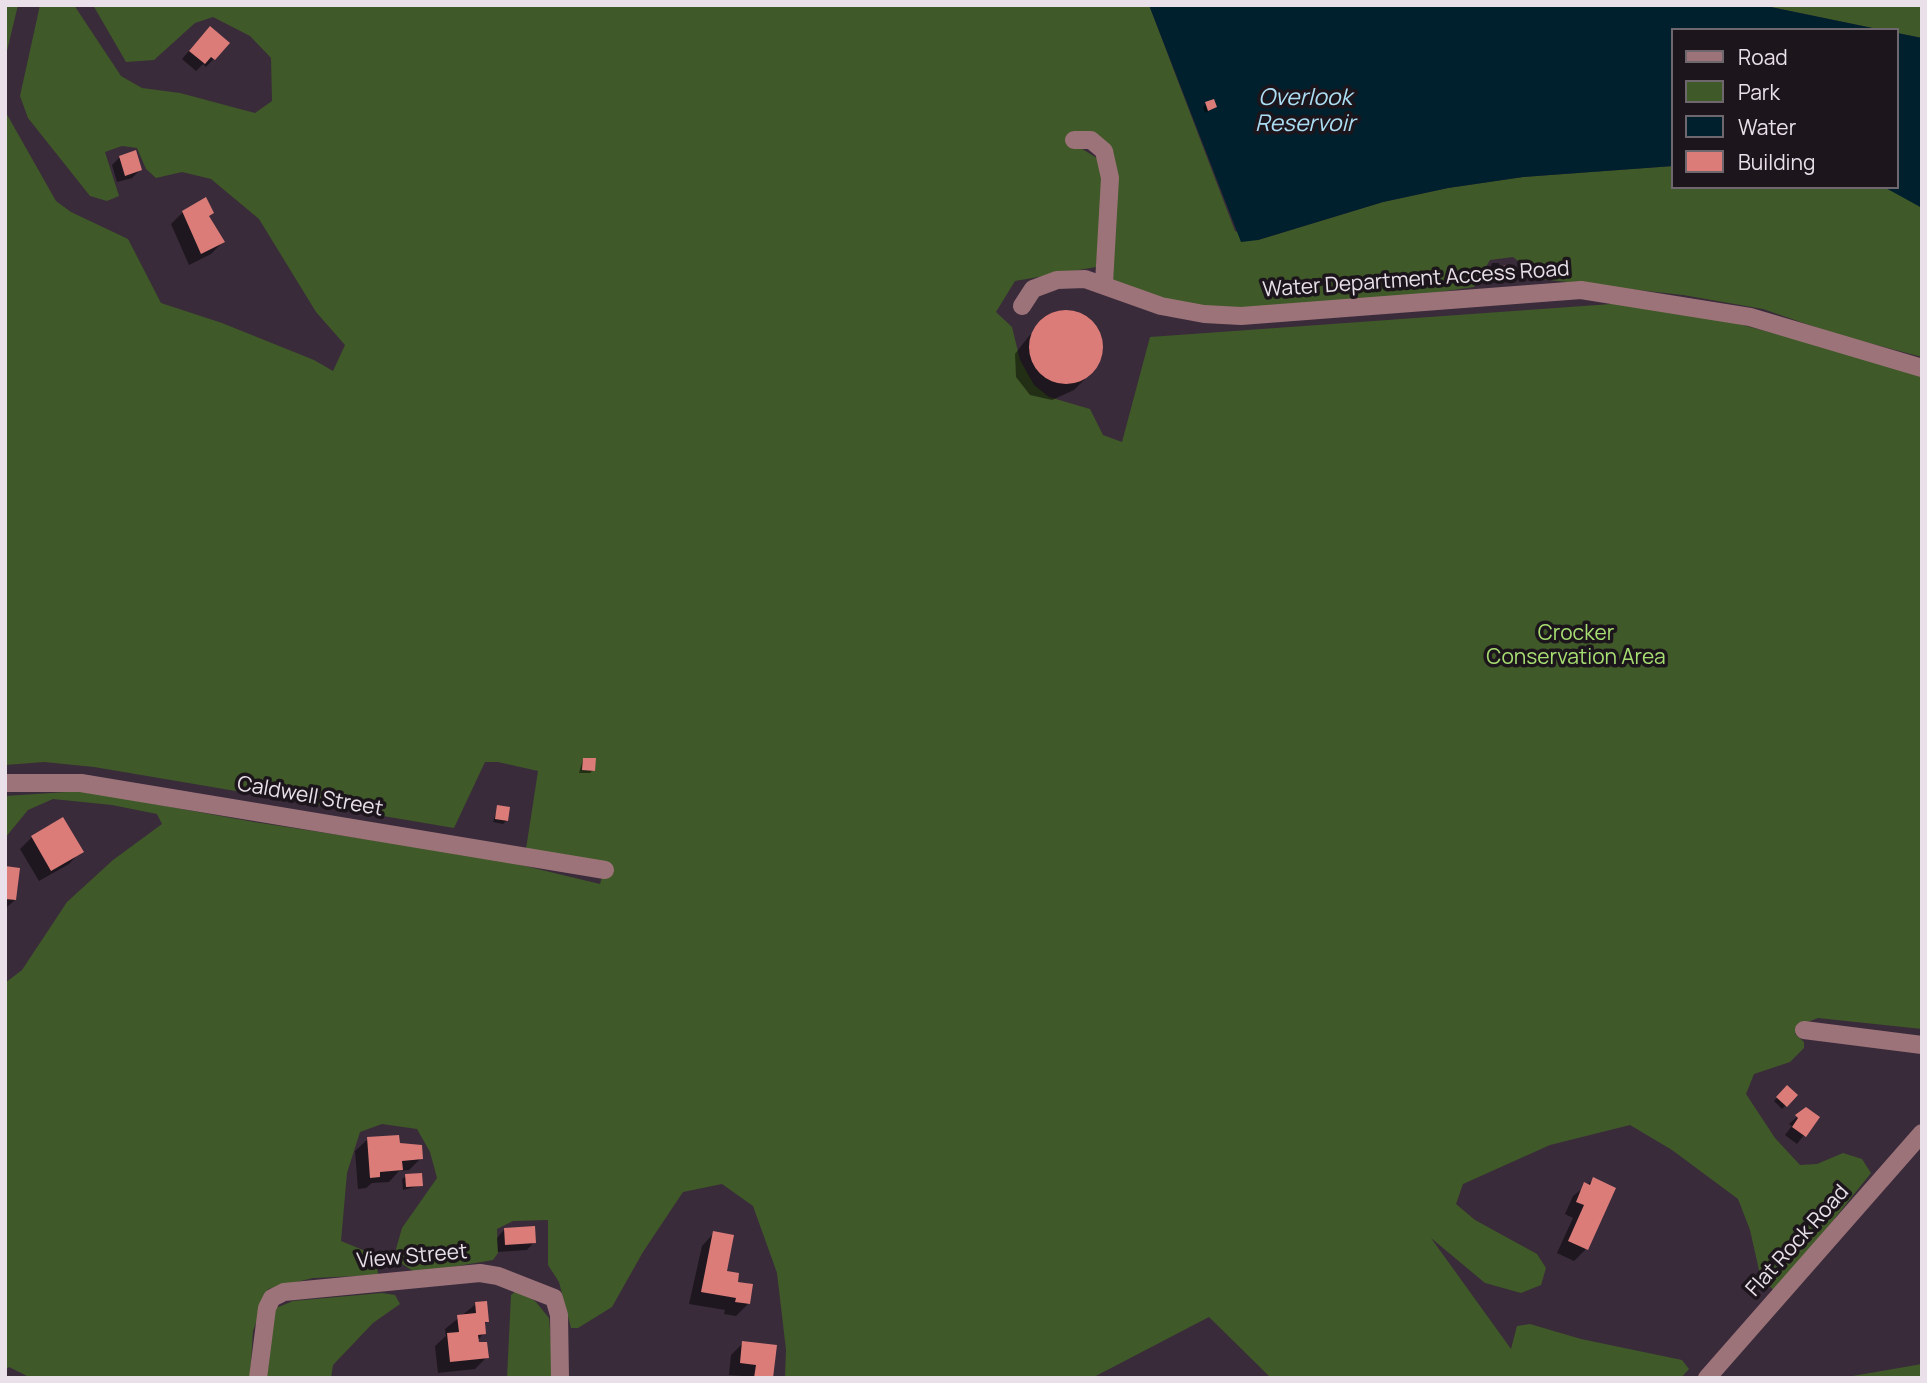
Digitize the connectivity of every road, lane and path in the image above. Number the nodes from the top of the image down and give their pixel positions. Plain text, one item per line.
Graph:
1 (1074, 140) dead end
2 (1104, 283) junction
3 (1022, 306) dead end
4 (1922, 368) edge
5 (5, 783) edge
6 (605, 870) dead end
7 (1804, 1030) dead end
8 (1922, 1045) edge
9 (1922, 1133) edge
10 (258, 1378) edge
11 (560, 1378) edge
12 (1707, 1378) edge

1 - 2 street
2 - 3 street, Water Department Access Road
2 - 4 street, Water Department Access Road
5 - 6 street, Caldwell Street
7 - 8 street
9 - 12 street, Flat Rock Road
10 - 11 street, View Street

